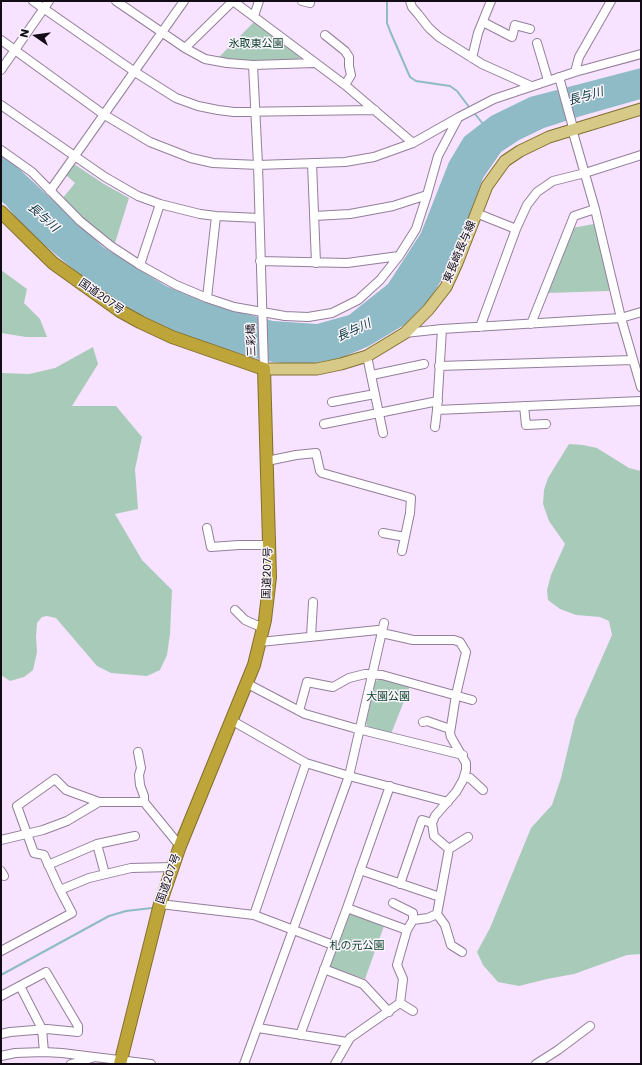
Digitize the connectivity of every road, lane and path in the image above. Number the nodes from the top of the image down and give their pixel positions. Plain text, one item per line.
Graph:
1 (33, 1) edge
2 (49, 1) edge
3 (116, 1) edge
4 (184, 1) edge
5 (233, 1) edge
6 (258, 1) edge
7 (302, 1) edge
8 (410, 1) edge
9 (491, 1) edge
10 (611, 1) edge
11 (310, 3) dead end
12 (44, 9) junction
13 (254, 16) junction
14 (483, 22) junction
15 (530, 29) dead end
16 (161, 32) junction
17 (325, 35) dead end
18 (1, 40) edge
19 (537, 43) dead end
20 (185, 48) junction
21 (15, 50) junction
22 (641, 54) edge
23 (472, 58) junction
24 (314, 63) junction
25 (253, 65) junction
26 (1, 70) edge
27 (135, 72) junction
28 (575, 72) junction
29 (548, 80) junction
30 (560, 80) junction
31 (345, 85) junction
32 (531, 86) junction
33 (1, 105) edge
34 (641, 108) edge
35 (375, 110) junction
36 (255, 112) junction
37 (103, 114) junction
38 (459, 117) junction
39 (572, 127) junction
40 (413, 143) junction
41 (1, 150) edge
42 (641, 155) edge
43 (75, 157) junction
44 (312, 163) junction
45 (258, 165) junction
46 (585, 173) junction
47 (50, 191) junction
48 (427, 195) junction
49 (160, 204) junction
50 (595, 209) junction
51 (1, 212) edge
52 (476, 213) junction
53 (216, 216) junction
54 (314, 216) junction
55 (259, 218) junction
56 (516, 229) junction
57 (399, 256) junction
58 (260, 262) junction
59 (316, 263) junction
60 (140, 265) junction
61 (207, 298) junction
62 (641, 312) edge
63 (262, 314) junction
64 (621, 318) junction
65 (531, 324) junction
66 (480, 327) junction
67 (442, 329) junction
68 (405, 332) junction
69 (367, 356) junction
70 (633, 360) junction
71 (424, 364) dead end
72 (264, 366) junction
73 (439, 366) junction
74 (372, 375) junction
75 (641, 387) edge
76 (376, 394) junction
77 (641, 401) edge
78 (332, 402) dead end
79 (438, 405) junction
80 (524, 406) junction
81 (379, 413) junction
82 (324, 424) dead end
83 (546, 424) dead end
84 (435, 427) dead end
85 (383, 433) dead end
86 (266, 461) junction
87 (207, 528) dead end
88 (382, 533) dead end
89 (405, 537) junction
90 (270, 545) junction
91 (402, 551) dead end
92 (313, 602) dead end
93 (235, 610) dead end
94 (384, 623) dead end
95 (263, 628) junction
96 (382, 633) junction
97 (311, 637) junction
98 (260, 642) junction
99 (373, 675) junction
100 (246, 683) junction
101 (456, 695) junction
102 (472, 700) dead end
103 (299, 712) junction
104 (231, 720) junction
105 (423, 722) dead end
106 (450, 729) junction
107 (361, 730) junction
108 (138, 752) dead end
109 (462, 755) junction
110 (306, 763) junction
111 (349, 776) junction
112 (464, 777) junction
113 (390, 786) junction
114 (483, 790) dead end
115 (99, 802) junction
116 (144, 802) junction
117 (448, 802) junction
118 (432, 823) junction
119 (26, 834) junction
120 (135, 836) dead end
121 (468, 837) dead end
122 (1, 840) edge
123 (97, 844) junction
124 (180, 846) junction
125 (448, 849) junction
126 (48, 865) junction
127 (172, 867) junction
128 (360, 870) junction
129 (105, 874) junction
130 (400, 884) junction
131 (60, 890) junction
132 (440, 897) junction
133 (393, 903) dead end
134 (160, 904) junction
135 (347, 908) junction
136 (437, 914) junction
137 (254, 915) junction
138 (413, 920) junction
139 (292, 930) junction
140 (407, 930) junction
141 (333, 945) junction
142 (1, 951) edge
143 (462, 952) dead end
144 (324, 969) junction
145 (20, 986) junction
146 (1, 996) edge
147 (400, 1003) junction
148 (413, 1011) dead end
149 (390, 1012) junction
150 (590, 1026) dead end
151 (258, 1028) junction
152 (42, 1029) junction
153 (1, 1034) edge
154 (300, 1035) junction
155 (347, 1042) junction
156 (44, 1052) junction
157 (1, 1056) edge
158 (94, 1057) junction
159 (120, 1062) edge
160 (71, 1064) edge
161 (151, 1064) edge
162 (244, 1064) edge
163 (335, 1064) edge
164 (536, 1064) edge

1 - 12 street
2 - 12 street
3 - 16 street
4 - 16 street
5 - 13 street
5 - 20 street
6 - 13 street
7 - 11 street
8 - 23 street
9 - 14 street
10 - 28 street
12 - 21 street
12 - 27 street
13 - 24 street
14 - 15 street
14 - 23 street
16 - 20 street
16 - 27 street
17 - 31 street
18 - 21 street
19 - 29 street
20 - 25 street
21 - 26 street
21 - 37 street
22 - 28 street
23 - 32 street
24 - 25 street
24 - 31 street
25 - 36 street, 三彩橋
27 - 36 street
27 - 37 street
28 - 30 street
29 - 30 street
29 - 32 street
30 - 39 street
31 - 35 street
32 - 38 street
33 - 43 street
34 - 39 main road, 東長崎長与線
35 - 36 street
35 - 40 street
36 - 45 street, 三彩橋
37 - 43 street
37 - 45 street
38 - 40 street
38 - 48 street
39 - 46 street
39 - 52 main road, 東長崎長与線
40 - 44 street
41 - 47 street
42 - 46 street
43 - 47 street
43 - 49 street
44 - 45 street
44 - 54 street
45 - 55 street, 三彩橋
46 - 50 street
46 - 56 street
47 - 60 street
48 - 54 street
48 - 57 street
49 - 53 street
49 - 60 street
50 - 64 street
50 - 65 street
51 - 72 highway, 国道207号
52 - 56 street
52 - 68 main road, 東長崎長与線
53 - 55 street
53 - 61 street
54 - 59 street
55 - 58 street, 三彩橋
56 - 66 street
57 - 59 street
57 - 63 street
58 - 59 street
58 - 63 street, 三彩橋
60 - 61 street
61 - 63 street
62 - 64 street
63 - 72 street, 三彩橋
64 - 65 street
64 - 70 street
65 - 66 street
66 - 67 street
67 - 68 street
67 - 73 street
68 - 69 main road, 東長崎長与線
69 - 72 main road, 東長崎長与線
69 - 74 street
70 - 73 street
70 - 75 street
71 - 74 street
72 - 86 highway, 国道207号
73 - 79 street
74 - 76 street
76 - 78 street
76 - 81 street
77 - 80 street
79 - 80 street
79 - 81 street
79 - 84 street
80 - 83 street
81 - 82 street
81 - 85 street
86 - 89 street
86 - 90 highway, 国道207号
87 - 90 street
88 - 89 street
89 - 91 street
90 - 95 highway, 国道207号
92 - 97 street
93 - 95 street
94 - 96 street
95 - 98 highway, 国道207号
96 - 97 street
96 - 99 street
96 - 101 street
97 - 98 street
98 - 100 highway, 国道207号
99 - 101 street
99 - 103 street
99 - 107 street
100 - 103 street
100 - 104 highway, 国道207号
101 - 102 street
101 - 106 street
103 - 107 street
104 - 110 street
104 - 124 highway, 国道207号
105 - 106 street
106 - 109 street
107 - 109 street
107 - 111 street
108 - 116 street
109 - 112 street
110 - 111 street
110 - 137 street
111 - 113 street
111 - 139 street
112 - 114 street
112 - 117 street
113 - 117 street
113 - 128 street
115 - 116 street
115 - 119 street
115 - 119 street
116 - 124 street
117 - 118 street
118 - 125 street
118 - 130 street
119 - 122 street
119 - 126 street
120 - 123 street
121 - 125 street
123 - 126 street
123 - 129 street
124 - 127 highway, 国道207号
125 - 132 street
126 - 131 street
127 - 129 street
127 - 134 highway, 国道207号
128 - 130 street
128 - 135 street
129 - 131 street
130 - 132 street
131 - 142 street
132 - 136 street
133 - 138 street
134 - 137 street
134 - 159 highway, 国道207号
135 - 140 street
135 - 141 street
136 - 138 street
136 - 143 street
137 - 139 street
138 - 140 street
139 - 141 street
139 - 151 street
140 - 147 street
141 - 144 street
144 - 149 street
144 - 154 street
145 - 146 street
145 - 152 street
145 - 152 street
147 - 148 street
147 - 149 street
149 - 155 street
150 - 164 street
151 - 154 street
151 - 162 street
152 - 153 street
152 - 156 street
154 - 155 street
155 - 163 street
156 - 157 street
156 - 158 street
158 - 159 street
158 - 160 street
159 - 161 street

